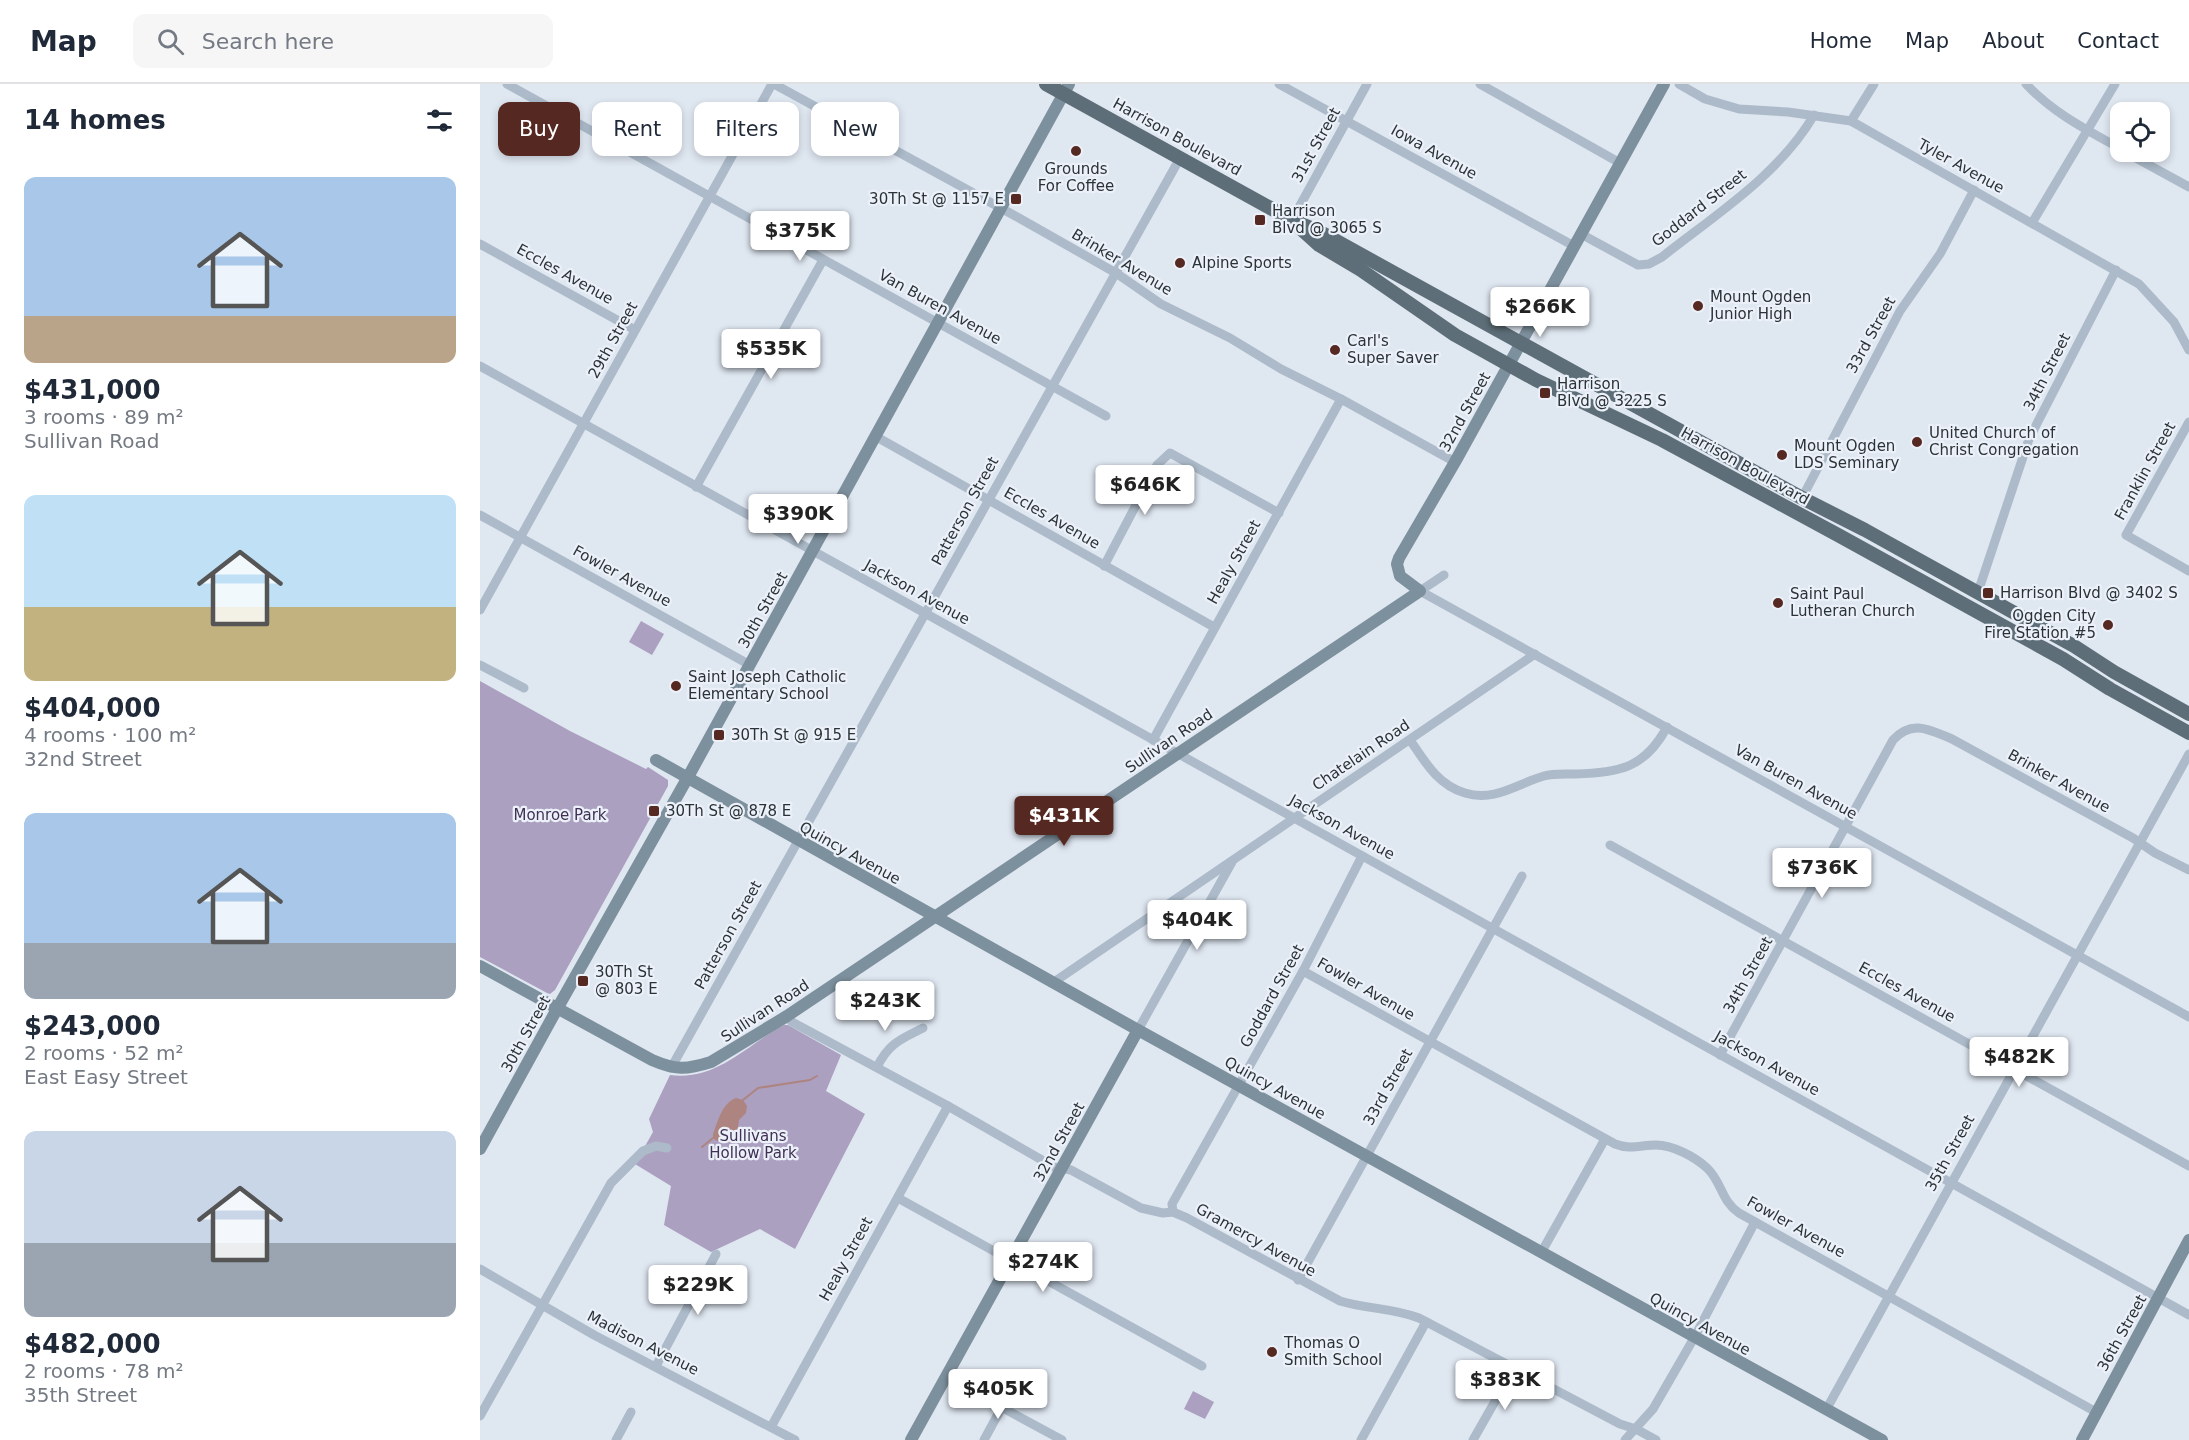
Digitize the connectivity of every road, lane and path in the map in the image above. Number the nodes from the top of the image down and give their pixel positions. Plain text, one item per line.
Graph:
1 (507, 84) edge
2 (773, 84) edge
3 (1046, 84) edge
4 (1279, 84) edge
5 (1367, 84) edge
6 (1480, 84) edge
7 (1664, 84) edge
8 (1680, 84) edge
9 (1874, 84) edge
10 (2026, 84) edge
11 (2115, 84) edge
12 (1066, 89) edge
13 (1814, 115) junction
14 (1346, 121) junction
15 (1851, 121) junction
16 (2087, 130) junction
17 (2110, 143) edge
18 (1180, 158) junction
19 (2143, 162) edge
20 (1620, 163) junction
21 (2189, 187) edge
22 (1974, 190) junction
23 (709, 197) junction
24 (1000, 208) junction
25 (1292, 220) junction
26 (2032, 223) junction
27 (1581, 234) junction
28 (480, 244) edge
29 (1574, 246) junction
30 (823, 260) junction
31 (2116, 270) junction
32 (1116, 273) junction
33 (938, 322) junction
34 (635, 330) junction
35 (1521, 342) junction
36 (2189, 350) edge
37 (1508, 365) junction
38 (480, 366) edge
39 (1053, 386) junction
40 (1341, 399) junction
41 (1106, 416) dead end
42 (2189, 422) edge
43 (583, 424) junction
44 (875, 436) junction
45 (1455, 462) junction
46 (696, 487) junction
47 (1802, 498) junction
48 (989, 499) junction
49 (1279, 513) junction
50 (480, 515) edge
51 (520, 538) junction
52 (812, 551) junction
53 (1104, 566) junction
54 (2189, 571) edge
55 (1444, 575) dead end
56 (1420, 591) junction
57 (1978, 592) junction
58 (480, 610) edge
59 (925, 614) junction
60 (1214, 627) junction
61 (1535, 654) junction
62 (480, 665) edge
63 (750, 665) junction
64 (524, 688) dead end
65 (2189, 714) edge
66 (1667, 727) junction
67 (1912, 727) joint
68 (2189, 733) edge
69 (1152, 740) junction
70 (1410, 740) junction
71 (1177, 753) junction
72 (2189, 754) edge
73 (656, 760) dead end
74 (688, 777) junction
75 (1295, 819) junction
76 (1846, 828) junction
77 (798, 840) junction
78 (2140, 843) junction
79 (1610, 844) dead end
80 (1362, 856) junction
81 (1233, 859) junction
82 (2189, 870) edge
83 (1522, 876) dead end
84 (934, 917) junction
85 (1493, 928) junction
86 (1783, 941) junction
87 (2077, 955) junction
88 (480, 966) edge
89 (1303, 971) junction
90 (1054, 982) junction
91 (557, 1009) junction
92 (787, 1016) junction
93 (2189, 1017) edge
94 (923, 1028) dead end
95 (1138, 1030) junction
96 (1430, 1043) junction
97 (1720, 1055) junction
98 (877, 1067) junction
99 (670, 1068) junction
100 (2014, 1068) junction
101 (1239, 1086) junction
102 (948, 1106) junction
103 (1605, 1139) junction
104 (667, 1148) dead end
105 (480, 1149) edge
106 (1367, 1156) junction
107 (2189, 1166) edge
108 (1062, 1168) junction
109 (1951, 1183) junction
110 (898, 1198) junction
111 (1173, 1212) junction
112 (1755, 1222) junction
113 (2189, 1240) edge
114 (1541, 1253) junction
115 (716, 1254) dead end
116 (1011, 1260) junction
117 (480, 1269) edge
118 (1298, 1280) junction
119 (1888, 1296) junction
120 (2158, 1297) junction
121 (541, 1305) junction
122 (2189, 1315) edge
123 (1426, 1322) junction
124 (1694, 1338) junction
125 (656, 1366) junction
126 (1202, 1366) dead end
127 (1514, 1368) junction
128 (946, 1377) junction
129 (1002, 1407) junction
130 (1826, 1410) junction
131 (631, 1412) dead end
132 (2096, 1412) junction
133 (480, 1416) edge
134 (771, 1427) junction
135 (1636, 1429) junction
136 (616, 1440) edge
137 (795, 1440) edge
138 (911, 1440) edge
139 (984, 1440) edge
140 (1062, 1440) edge
141 (1361, 1440) edge
142 (1473, 1440) edge
143 (1625, 1440) edge
144 (1656, 1440) edge
145 (1882, 1440) edge
146 (2082, 1440) edge

1 - 23 street, Van Buren Avenue
2 - 23 street, 29th Street
2 - 24 street, Brinker Avenue
3 - 12 main road, Harrison Boulevard
4 - 14 street, Iowa Avenue
5 - 14 street, 31st Street
6 - 20 street
7 - 20 street, 32nd Street
8 - 13 street, Tyler Avenue
9 - 15 street
10 - 16 street
11 - 16 street
12 - 18 main road, Harrison Boulevard
12 - 24 street, 30th Street
13 - 15 street, Tyler Avenue
13 - 27 street, Goddard Street
14 - 25 street, 31st Street
14 - 29 street, Iowa Avenue
15 - 22 street, Tyler Avenue
16 - 17 street
16 - 26 street
18 - 25 main road, Harrison Boulevard
18 - 32 street, Patterson Street
19 - 21 street
20 - 27 street, 32nd Street
22 - 26 street, Tyler Avenue
22 - 47 street, 33rd Street
23 - 30 street, Van Buren Avenue
23 - 34 street, 29th Street
24 - 32 street, Brinker Avenue
24 - 33 street, 30th Street
25 - 35 main road, Harrison Boulevard
25 - 37 main road, Harrison Boulevard
26 - 31 street, Tyler Avenue
27 - 29 street, 32nd Street
28 - 34 street, Eccles Avenue
29 - 35 street, 32nd Street
30 - 33 street, Van Buren Avenue
30 - 46 street
31 - 36 street, Tyler Avenue
31 - 57 street, 34th Street
32 - 39 street, Patterson Street
32 - 40 street, Brinker Avenue
33 - 39 street, Van Buren Avenue
33 - 44 street, 30th Street
34 - 43 street, 29th Street
35 - 37 street, 32nd Street
35 - 47 main road, Harrison Boulevard
37 - 45 street, 32nd Street
37 - 68 main road, Harrison Boulevard
38 - 43 street, Jackson Avenue
39 - 41 street, Van Buren Avenue
39 - 48 street, Patterson Street
40 - 45 street, Brinker Avenue
40 - 49 street, Healy Street
42 - 54 street, Franklin Street
43 - 46 street, Jackson Avenue
43 - 51 street, 29th Street
44 - 48 street, Eccles Avenue
44 - 52 street, 30th Street
45 - 56 street, 32nd Street
46 - 52 street, Jackson Avenue
47 - 57 main road, Harrison Boulevard
48 - 53 street, Eccles Avenue
48 - 59 street, Patterson Street
49 - 53 street
49 - 60 street, Healy Street
50 - 51 street, Fowler Avenue
51 - 58 street, 29th Street
51 - 63 street, Fowler Avenue
52 - 59 street, Jackson Avenue
52 - 63 street, 30th Street
53 - 60 street, Eccles Avenue
55 - 56 street, Sullivan Road
56 - 61 street, Van Buren Avenue
56 - 71 street, Sullivan Road
57 - 65 main road, Harrison Boulevard
59 - 69 street, Jackson Avenue
59 - 77 street, Patterson Street
60 - 69 street, Healy Street
61 - 66 street, Van Buren Avenue
61 - 70 street, Chatelain Road
62 - 64 street
63 - 74 street, 30th Street
66 - 70 street
66 - 76 street, Van Buren Avenue
67 - 76 street, 34th Street
67 - 78 street, Brinker Avenue
69 - 71 street, Jackson Avenue
70 - 75 street, Chatelain Road
71 - 75 street, Jackson Avenue
71 - 84 street, Sullivan Road
72 - 78 street, 35th Street
73 - 74 street, Quincy Avenue
74 - 77 street, Quincy Avenue
74 - 91 street, 30th Street
75 - 80 street, Jackson Avenue
75 - 81 street, Chatelain Road
76 - 86 street, 34th Street
76 - 87 street, Van Buren Avenue
77 - 84 street, Quincy Avenue
77 - 99 street, Patterson Street
78 - 82 street, Brinker Avenue
78 - 87 street, 35th Street
79 - 86 street, Eccles Avenue
80 - 85 street, Jackson Avenue
80 - 89 street, Goddard Street
81 - 90 street, Chatelain Road
81 - 95 street, 32nd Street
83 - 85 street, 33rd Street
84 - 90 street, Quincy Avenue
84 - 92 street, Sullivan Road
85 - 96 street, 33rd Street
85 - 97 street, Jackson Avenue
86 - 97 street, 34th Street
86 - 100 street, Eccles Avenue
87 - 93 street, Van Buren Avenue
87 - 100 street, 35th Street
88 - 91 street
89 - 96 street, Fowler Avenue
89 - 101 street, Goddard Street
90 - 95 street, Quincy Avenue
91 - 99 street
91 - 105 street, 30th Street
92 - 98 street, Gramercy Avenue
92 - 99 street, Sullivan Road
94 - 98 street
95 - 101 street, Quincy Avenue
95 - 108 street, 32nd Street
96 - 103 street, Fowler Avenue
96 - 106 street, 33rd Street
97 - 109 street, Jackson Avenue
98 - 102 street, Gramercy Avenue
100 - 107 street, Eccles Avenue
100 - 109 street, 35th Street
101 - 106 street, Quincy Avenue
101 - 111 street, Goddard Street
102 - 108 street, Gramercy Avenue
102 - 110 street, Healy Street
103 - 112 street, Fowler Avenue
103 - 114 street
104 - 121 street
106 - 114 street, Quincy Avenue
106 - 118 street, 33rd Street
108 - 111 street, Gramercy Avenue
108 - 116 street, 32nd Street
109 - 119 street, 35th Street
109 - 120 street, Jackson Avenue
110 - 116 street
110 - 134 street, Healy Street
111 - 118 street, Gramercy Avenue
112 - 119 street, Fowler Avenue
112 - 124 street
113 - 120 street, 36th Street
114 - 124 street, Quincy Avenue
115 - 125 street
116 - 126 street
116 - 128 street, 32nd Street
117 - 121 street, Madison Avenue
118 - 123 street, Gramercy Avenue
119 - 130 street, 35th Street
119 - 132 street, Fowler Avenue
120 - 122 street, Jackson Avenue
120 - 132 street, 36th Street
121 - 125 street, Madison Avenue
121 - 133 street
123 - 127 street, Gramercy Avenue
123 - 141 street
124 - 130 street, Quincy Avenue
124 - 135 street
125 - 134 street, Madison Avenue
127 - 135 street, Gramercy Avenue
127 - 142 street
128 - 129 street
128 - 138 street, 32nd Street
129 - 139 street
129 - 140 street
130 - 145 street, Quincy Avenue
131 - 136 street
132 - 146 street, 36th Street
134 - 137 street, Madison Avenue
135 - 143 street
135 - 144 street, Gramercy Avenue

